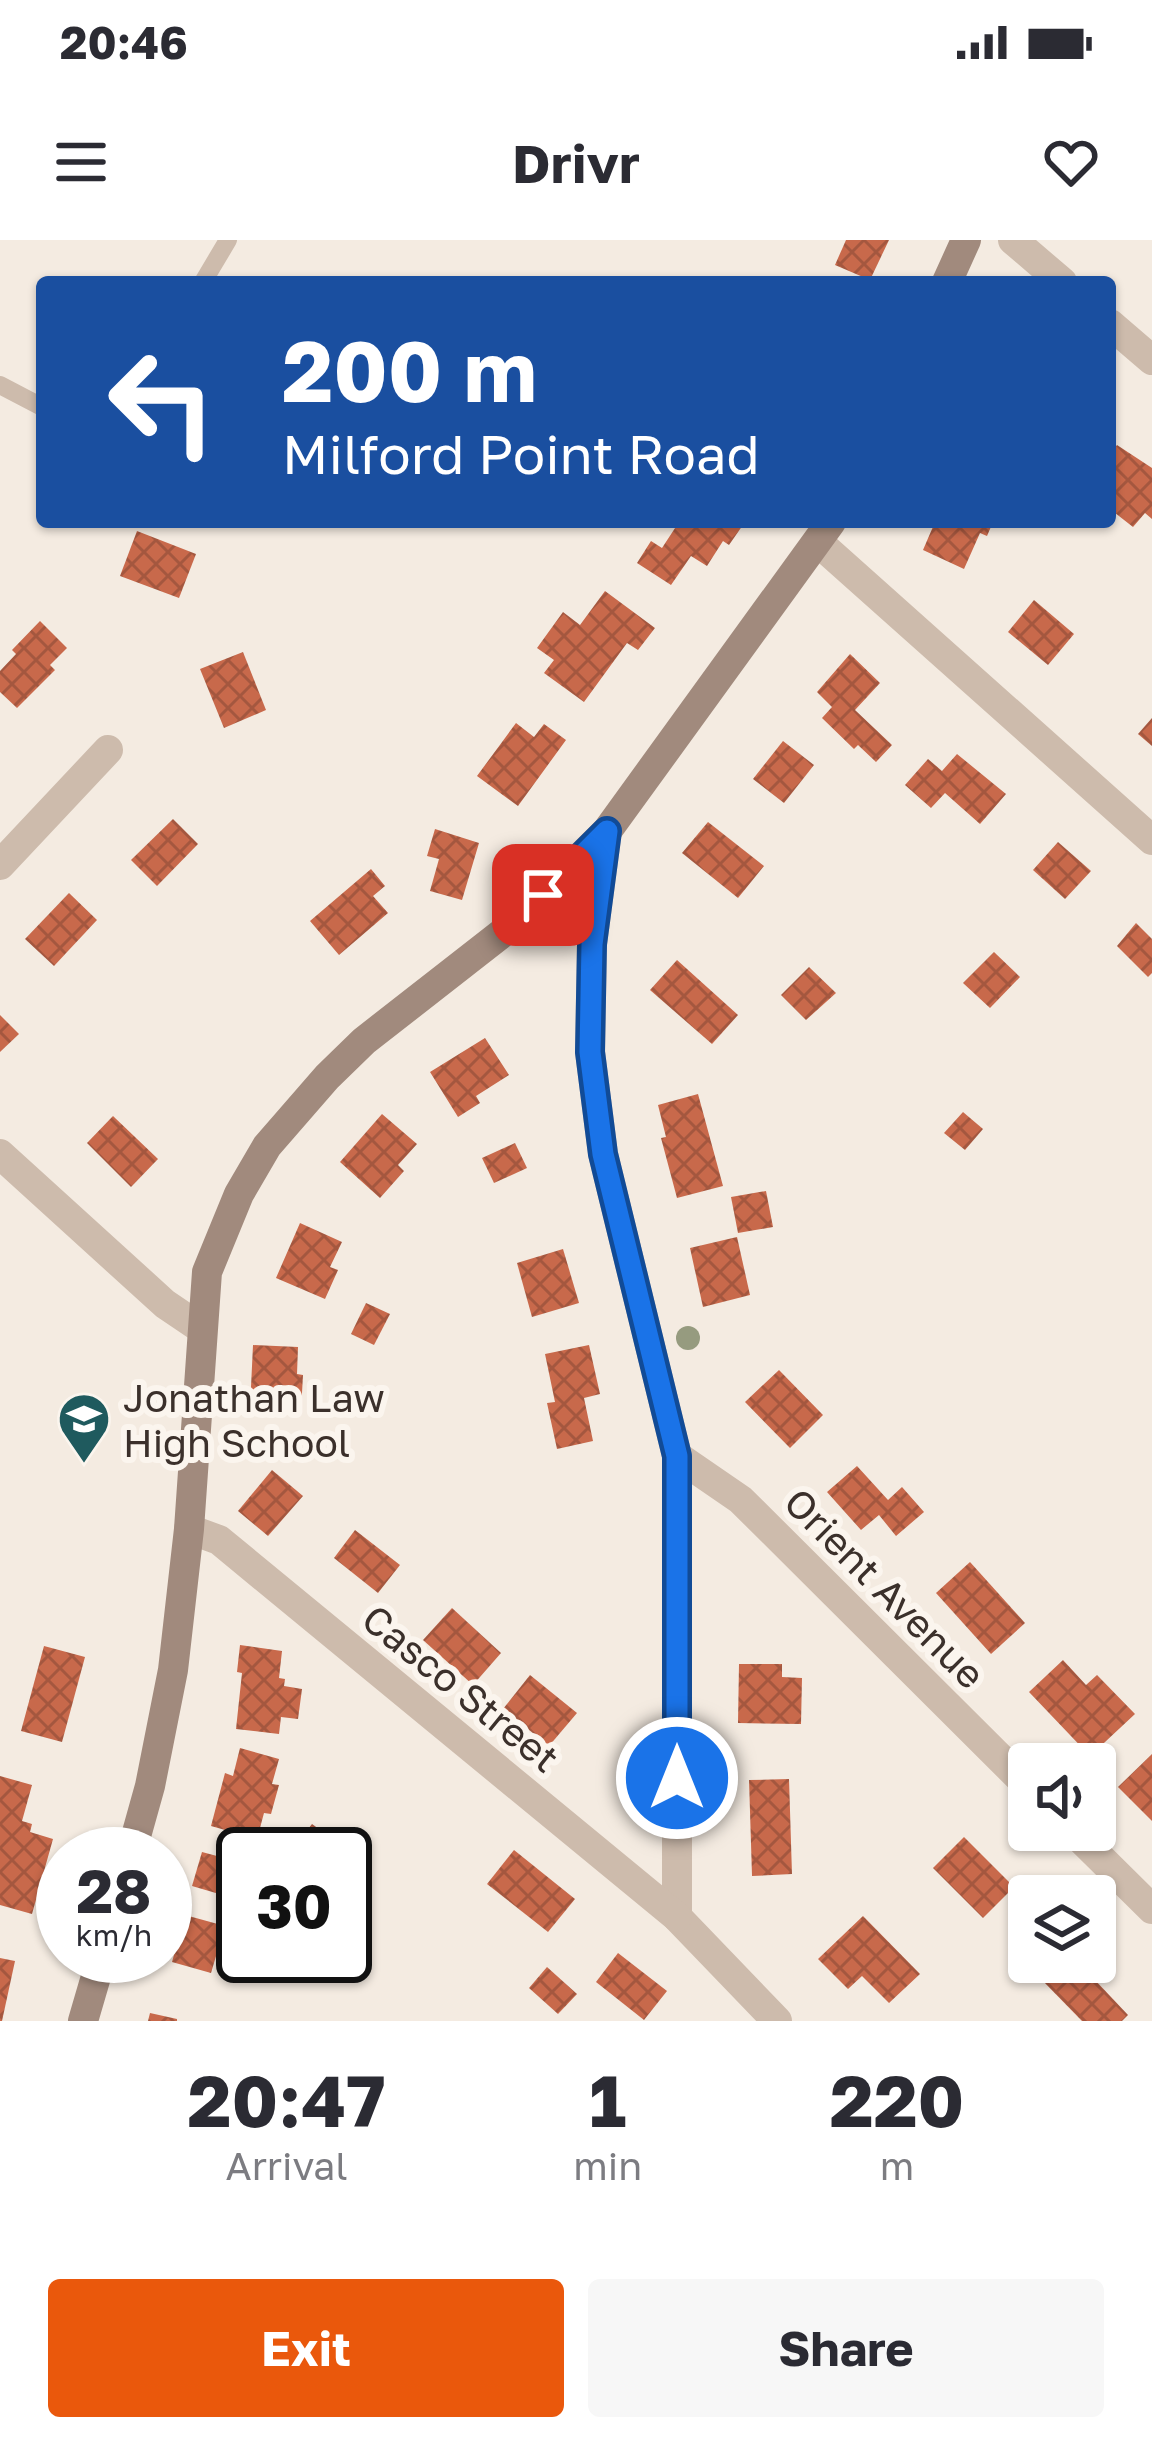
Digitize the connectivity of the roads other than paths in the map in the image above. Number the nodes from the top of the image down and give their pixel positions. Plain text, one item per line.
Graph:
1 (228, 240) edge
2 (966, 240) edge
3 (1013, 240) edge
4 (207, 276) edge
5 (950, 276) edge
6 (1055, 276) edge
7 (1116, 329) edge
8 (1152, 360) edge
9 (0, 385) edge
10 (36, 404) edge
11 (825, 532) edge
12 (108, 750) dead end
13 (607, 831) junction
14 (1152, 840) edge
15 (0, 865) edge
16 (0, 1154) edge
17 (202, 1329) junction
18 (677, 1456) junction
19 (189, 1529) junction
20 (1008, 1766) edge
21 (139, 1827) edge
22 (1093, 1851) edge
23 (1152, 1910) edge
24 (677, 1917) junction
25 (94, 1983) edge
26 (83, 2021) edge
27 (777, 2021) edge

1 - 4 lane
2 - 5 main road
3 - 6 street
7 - 8 street
9 - 10 lane
11 - 13 main road
11 - 14 street
12 - 15 street
13 - 17 main road
13 - 18 street
16 - 17 street
17 - 19 main road
18 - 20 street, Orient Avenue
18 - 24 street
19 - 21 main road
19 - 24 street, Casco Street
22 - 23 street
24 - 27 street, Casco Street
25 - 26 main road

